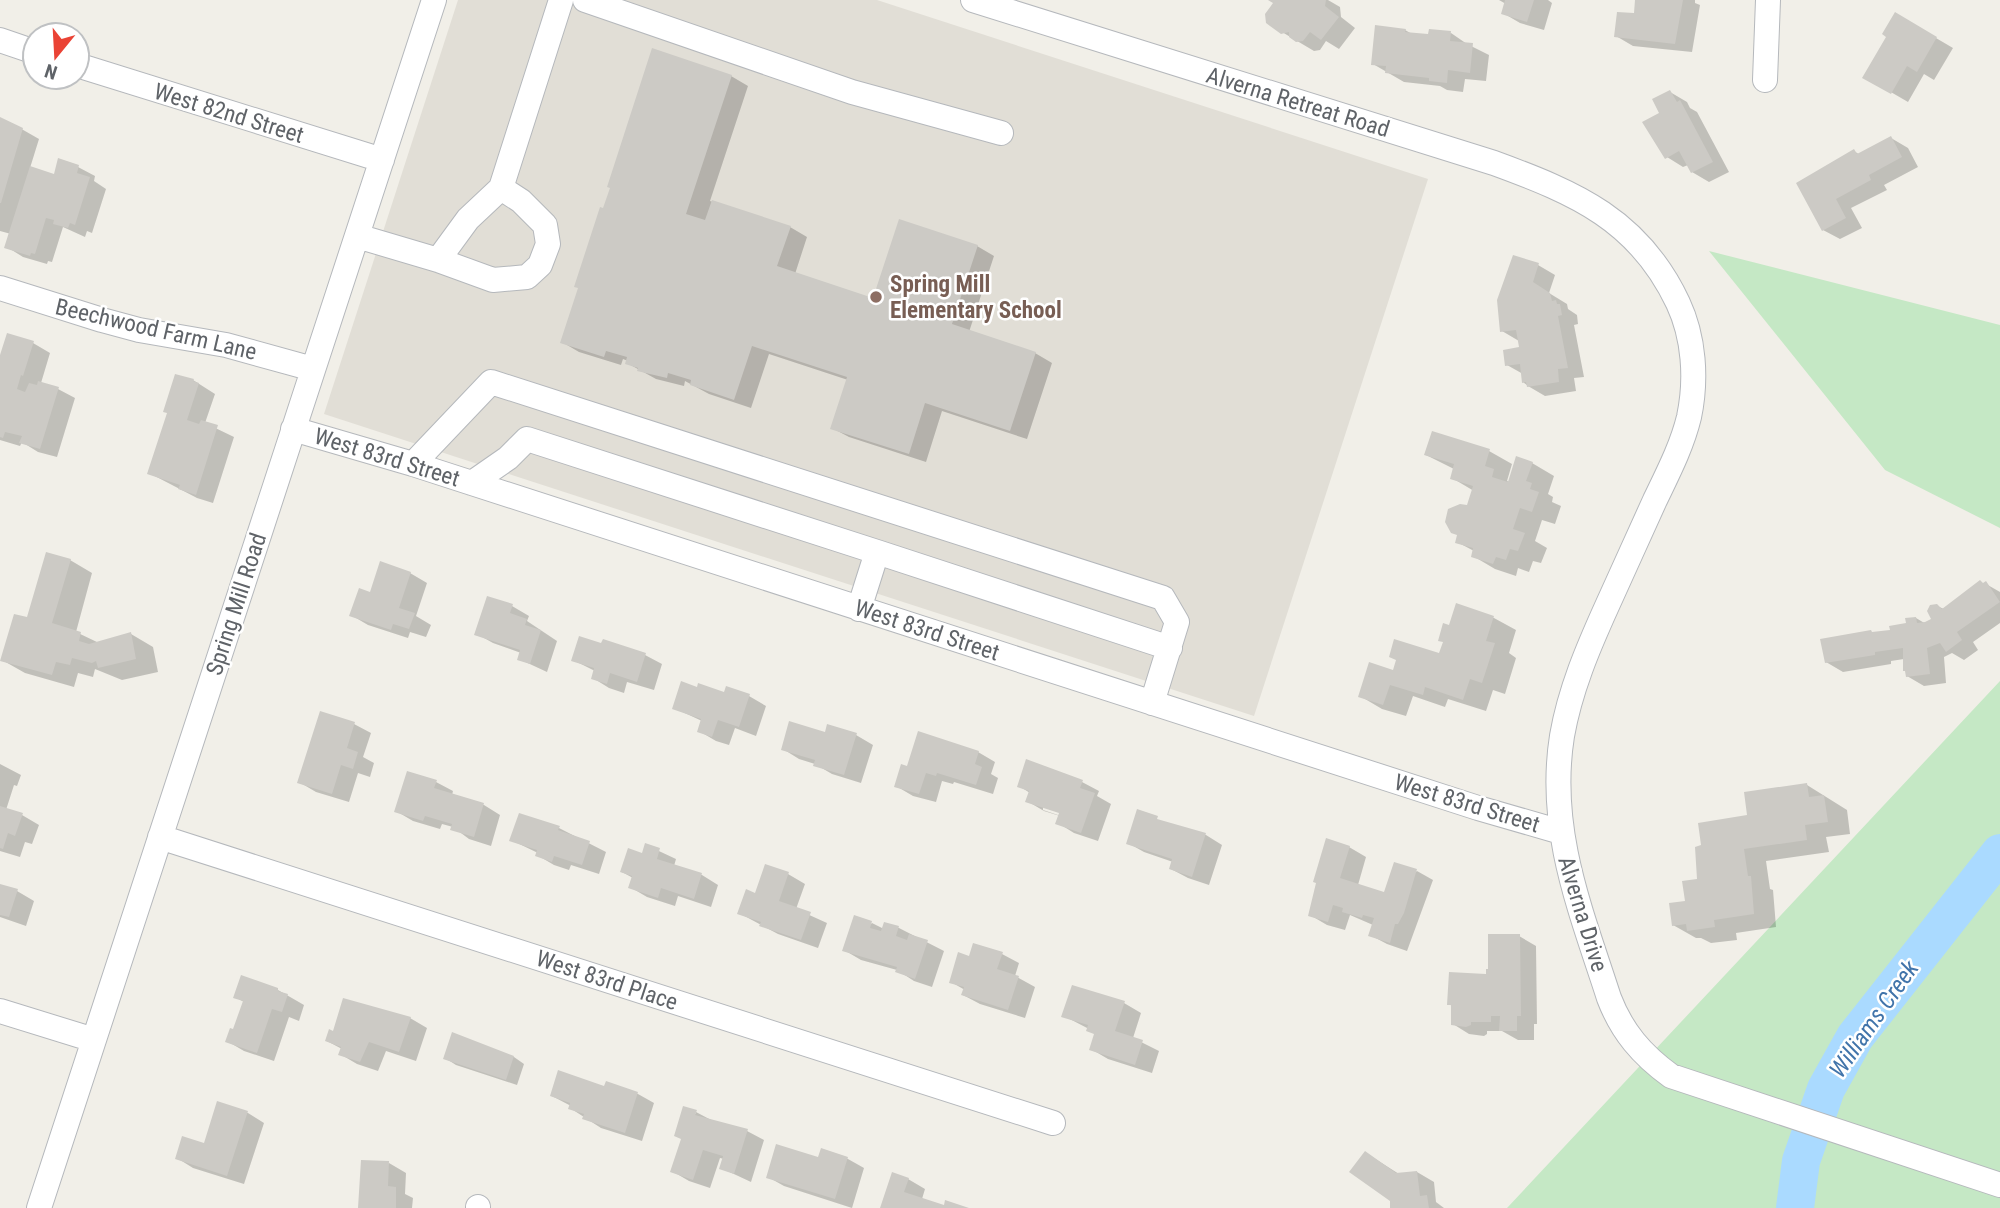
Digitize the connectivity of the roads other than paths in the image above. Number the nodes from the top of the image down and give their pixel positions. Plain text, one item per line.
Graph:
1 (434, 0) edge
2 (561, 0) edge
3 (585, 0) edge
4 (973, 0) edge
5 (1768, 0) edge
6 (0, 40) edge
7 (21, 47) edge
8 (91, 69) edge
9 (1765, 80) dead end
10 (1001, 134) dead end
11 (382, 160) junction
12 (501, 188) junction
13 (1615, 222) joint
14 (357, 236) junction
15 (438, 260) junction
16 (0, 288) edge
17 (313, 369) junction
18 (293, 429) junction
19 (508, 458) junction
20 (413, 464) junction
21 (472, 484) junction
22 (526, 501) junction
23 (877, 552) junction
24 (859, 609) junction
25 (1170, 648) junction
26 (1152, 703) junction
27 (1561, 832) junction
28 (160, 837) junction
29 (0, 1011) edge
30 (94, 1040) junction
31 (1053, 1124) dead end
32 (2000, 1185) edge
33 (39, 1208) edge

1 - 11 street, Spring Mill Road
2 - 12 street
3 - 10 street
4 - 13 street, Alverna Retreat Road
5 - 9 street
6 - 7 street
8 - 11 street, West 82nd Street
11 - 14 street, Spring Mill Road
12 - 15 street
12 - 15 street
13 - 27 street, Alverna Drive
14 - 15 street
14 - 17 street, Spring Mill Road
16 - 17 street, Beechwood Farm Lane
17 - 18 street, Spring Mill Road
18 - 20 street, West 83rd Street
18 - 28 street, Spring Mill Road
19 - 21 street
19 - 22 street
19 - 23 street
20 - 21 street, West 83rd Street
20 - 25 street
21 - 22 street, West 83rd Street
22 - 24 street, West 83rd Street
23 - 24 street
23 - 25 street
24 - 26 street, West 83rd Street
25 - 26 street
26 - 27 street, West 83rd Street
27 - 32 street, Alverna Drive
28 - 30 street, Spring Mill Road
28 - 31 street, West 83rd Place
29 - 30 street
30 - 33 street, Spring Mill Road

